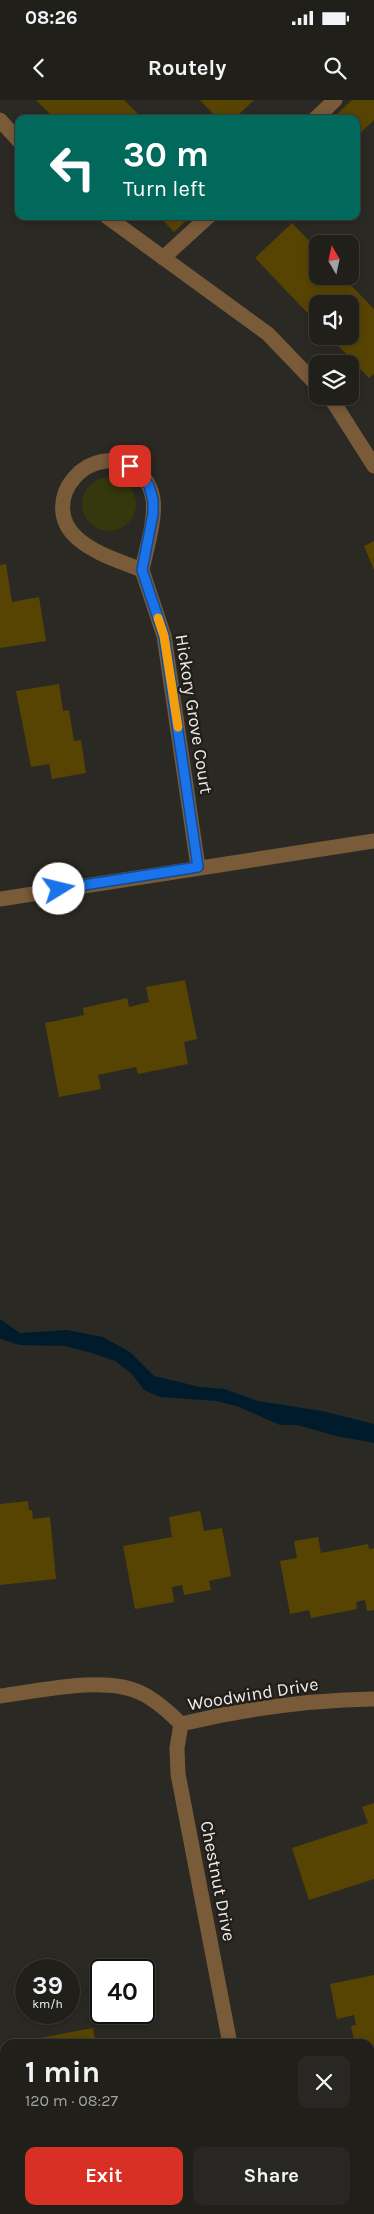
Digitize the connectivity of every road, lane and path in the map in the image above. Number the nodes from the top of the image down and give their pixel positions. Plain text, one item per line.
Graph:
1 (335, 100) edge
2 (319, 115) edge
3 (0, 120) edge
4 (15, 137) edge
5 (111, 220) edge
6 (205, 220) edge
7 (163, 258) junction
8 (309, 377) edge
9 (335, 405) edge
10 (369, 446) edge
11 (374, 466) edge
12 (142, 570) junction
13 (374, 841) edge
14 (198, 867) junction
15 (0, 899) edge
16 (0, 1696) edge
17 (374, 1700) edge
18 (181, 1724) junction
19 (229, 2039) edge

1 - 2 street
3 - 4 street
5 - 7 street
6 - 7 street
7 - 8 street
9 - 10 street
10 - 11 street
12 - 12 street, Hickory Grove Court
12 - 14 street, Hickory Grove Court
13 - 14 street
14 - 15 street
16 - 18 street, Woodwind Drive
17 - 18 street, Woodwind Drive
18 - 19 street, Chestnut Drive

